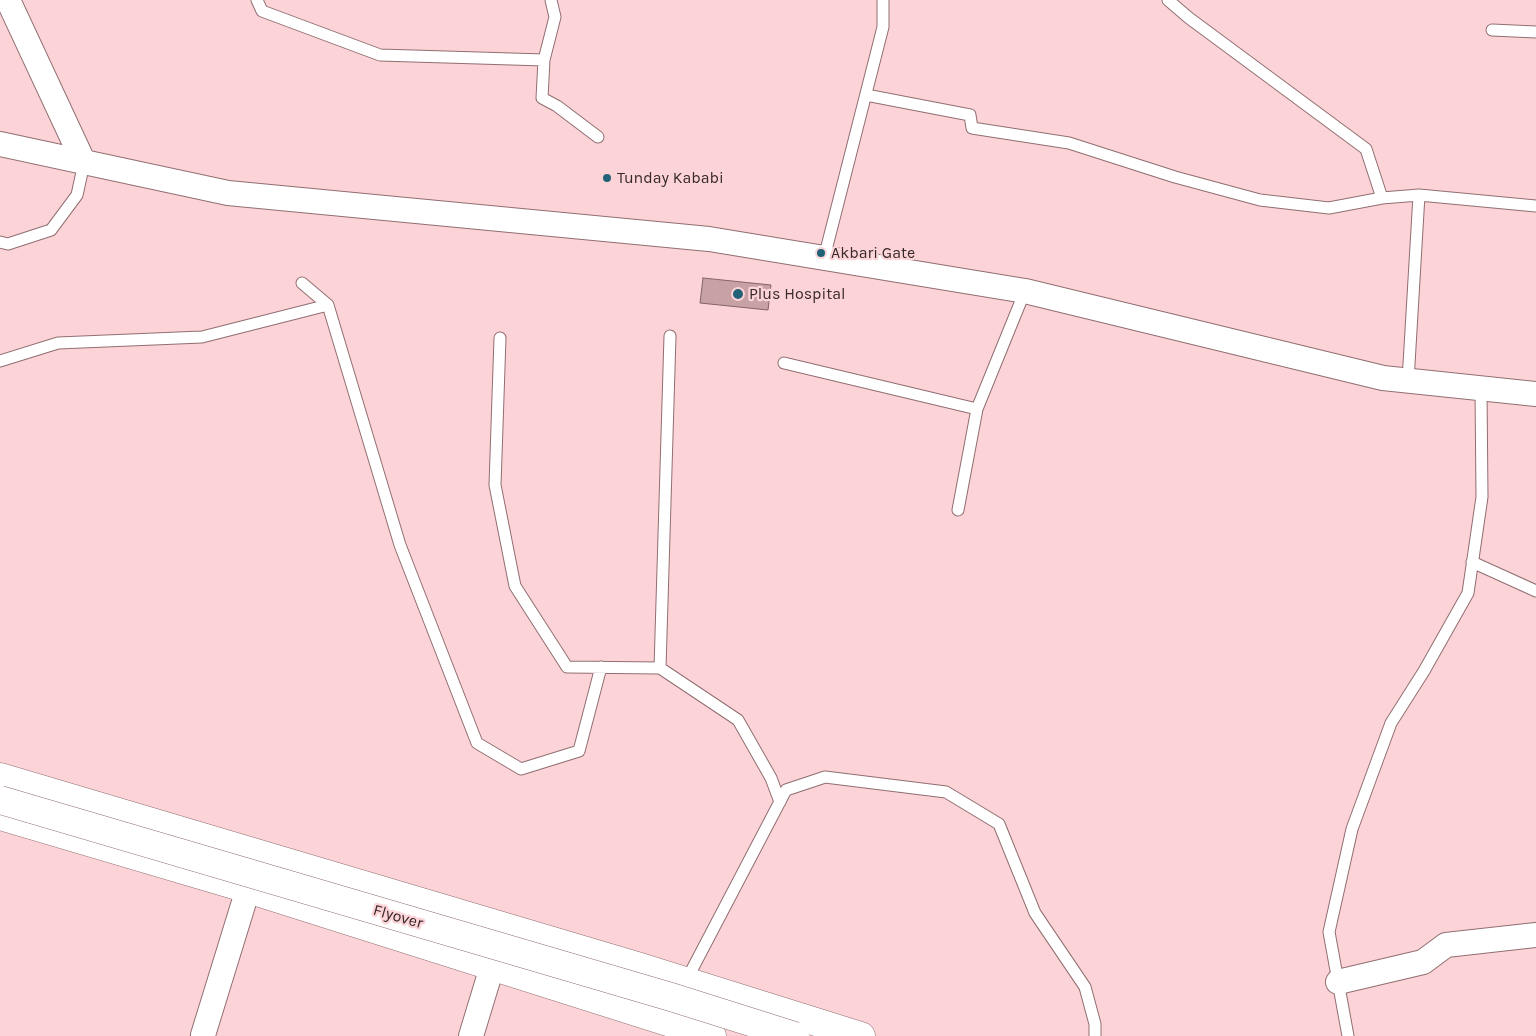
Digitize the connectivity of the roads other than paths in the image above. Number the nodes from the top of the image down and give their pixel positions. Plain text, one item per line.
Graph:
1 (8, 0) edge
2 (257, 0) edge
3 (551, 0) edge
4 (883, 0) edge
5 (1168, 0) edge
6 (1492, 30) dead end
7 (1536, 32) edge
8 (544, 60) junction
9 (866, 95) junction
10 (598, 137) dead end
11 (0, 144) edge
12 (84, 163) junction
13 (1419, 195) junction
14 (1382, 198) junction
15 (1536, 206) edge
16 (0, 242) edge
17 (824, 258) junction
18 (302, 282) dead end
19 (1026, 291) junction
20 (328, 305) junction
21 (670, 336) dead end
22 (500, 338) dead end
23 (0, 361) edge
24 (784, 363) dead end
25 (1408, 381) junction
26 (1481, 389) junction
27 (1536, 394) edge
28 (977, 409) junction
29 (958, 510) dead end
30 (1472, 562) junction
31 (1536, 591) edge
32 (601, 667) junction
33 (660, 668) junction
34 (0, 777) edge
35 (0, 800) edge
36 (780, 802) junction
37 (0, 816) edge
38 (267, 857) junction
39 (252, 890) junction
40 (1536, 935) edge
41 (492, 967) junction
42 (686, 981) junction
43 (1338, 982) junction
44 (204, 1035) edge
45 (471, 1036) edge
46 (712, 1036) edge
47 (795, 1036) edge
48 (861, 1036) edge
49 (1095, 1036) edge
50 (1348, 1036) edge

1 - 12 street
2 - 8 lane
3 - 8 lane
4 - 9 lane
5 - 14 lane
6 - 7 lane
8 - 10 lane
9 - 14 lane
9 - 17 lane
11 - 12 street
12 - 16 lane
12 - 17 street
13 - 14 lane
13 - 15 lane
13 - 25 lane
17 - 19 street
18 - 20 lane
19 - 25 street
19 - 28 lane
20 - 23 lane
20 - 32 lane
21 - 33 lane
22 - 32 lane
24 - 28 lane
25 - 26 street
26 - 27 street
26 - 30 lane
28 - 29 lane
30 - 31 lane
30 - 43 lane
32 - 33 lane
33 - 36 lane
34 - 38 main road
35 - 47 main road, Flyover, bridge
36 - 42 lane
36 - 49 lane
37 - 39 main road
38 - 39 main road
38 - 42 main road
39 - 41 main road
39 - 44 street
40 - 43 street
41 - 45 street
41 - 46 main road
42 - 48 main road
43 - 50 lane

